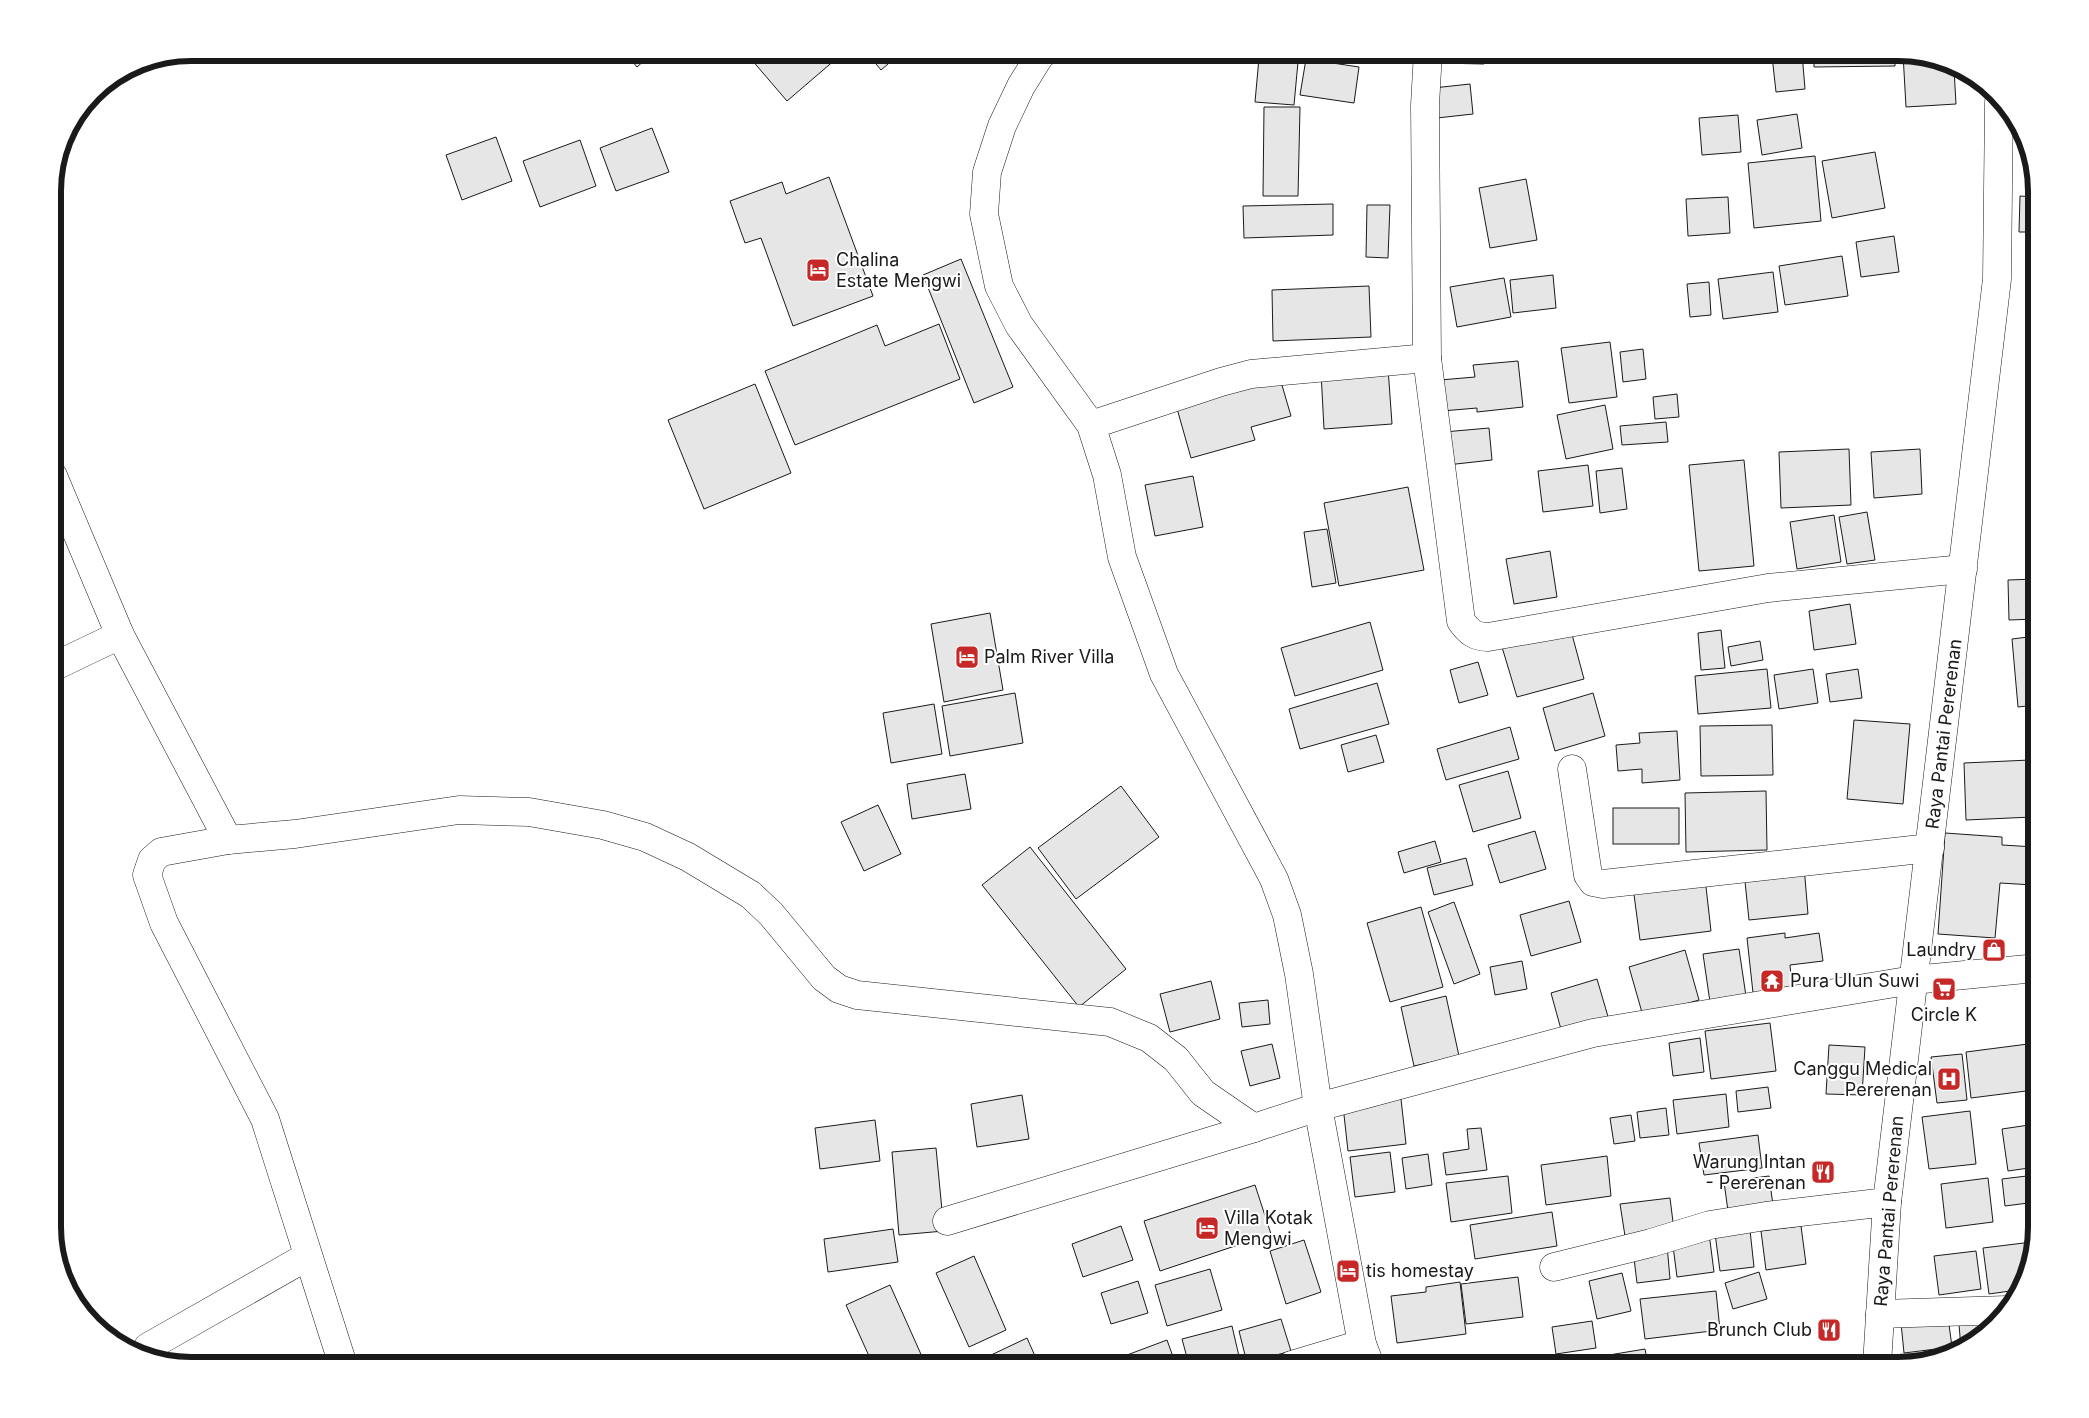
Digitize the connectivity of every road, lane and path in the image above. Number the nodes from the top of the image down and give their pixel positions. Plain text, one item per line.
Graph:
1 (1036, 61) edge
2 (1427, 61) edge
3 (1999, 109) edge
4 (1427, 358) junction
5 (1091, 425) junction
6 (62, 497) edge
7 (1963, 569) junction
8 (120, 634) junction
9 (62, 663) edge
10 (1572, 769) dead end
11 (228, 840) junction
12 (1930, 848) junction
13 (2028, 969) edge
14 (1914, 980) junction
15 (1318, 1107) junction
16 (1254, 1128) junction
17 (1887, 1202) junction
18 (947, 1221) dead end
19 (308, 1256) junction
20 (1554, 1267) dead end
21 (1998, 1310) edge
22 (1880, 1314) junction
23 (148, 1347) dead end
24 (1366, 1355) edge
25 (340, 1357) edge
26 (1353, 1357) edge
27 (1878, 1357) edge

1 - 5 street
2 - 4 street
3 - 7 street, Raya Pantai Pererenan
4 - 5 street
4 - 7 street
5 - 15 street
6 - 8 street
7 - 12 street, Raya Pantai Pererenan
8 - 9 street
8 - 11 street
10 - 12 street
11 - 16 street
11 - 19 street
12 - 14 street, Raya Pantai Pererenan
13 - 14 street
14 - 15 street
14 - 17 street, Raya Pantai Pererenan
15 - 16 street
15 - 24 street
16 - 18 street
17 - 20 street
17 - 22 street, Raya Pantai Pererenan
19 - 23 street
19 - 25 street
21 - 22 street
22 - 27 street, Raya Pantai Pererenan
24 - 26 street

